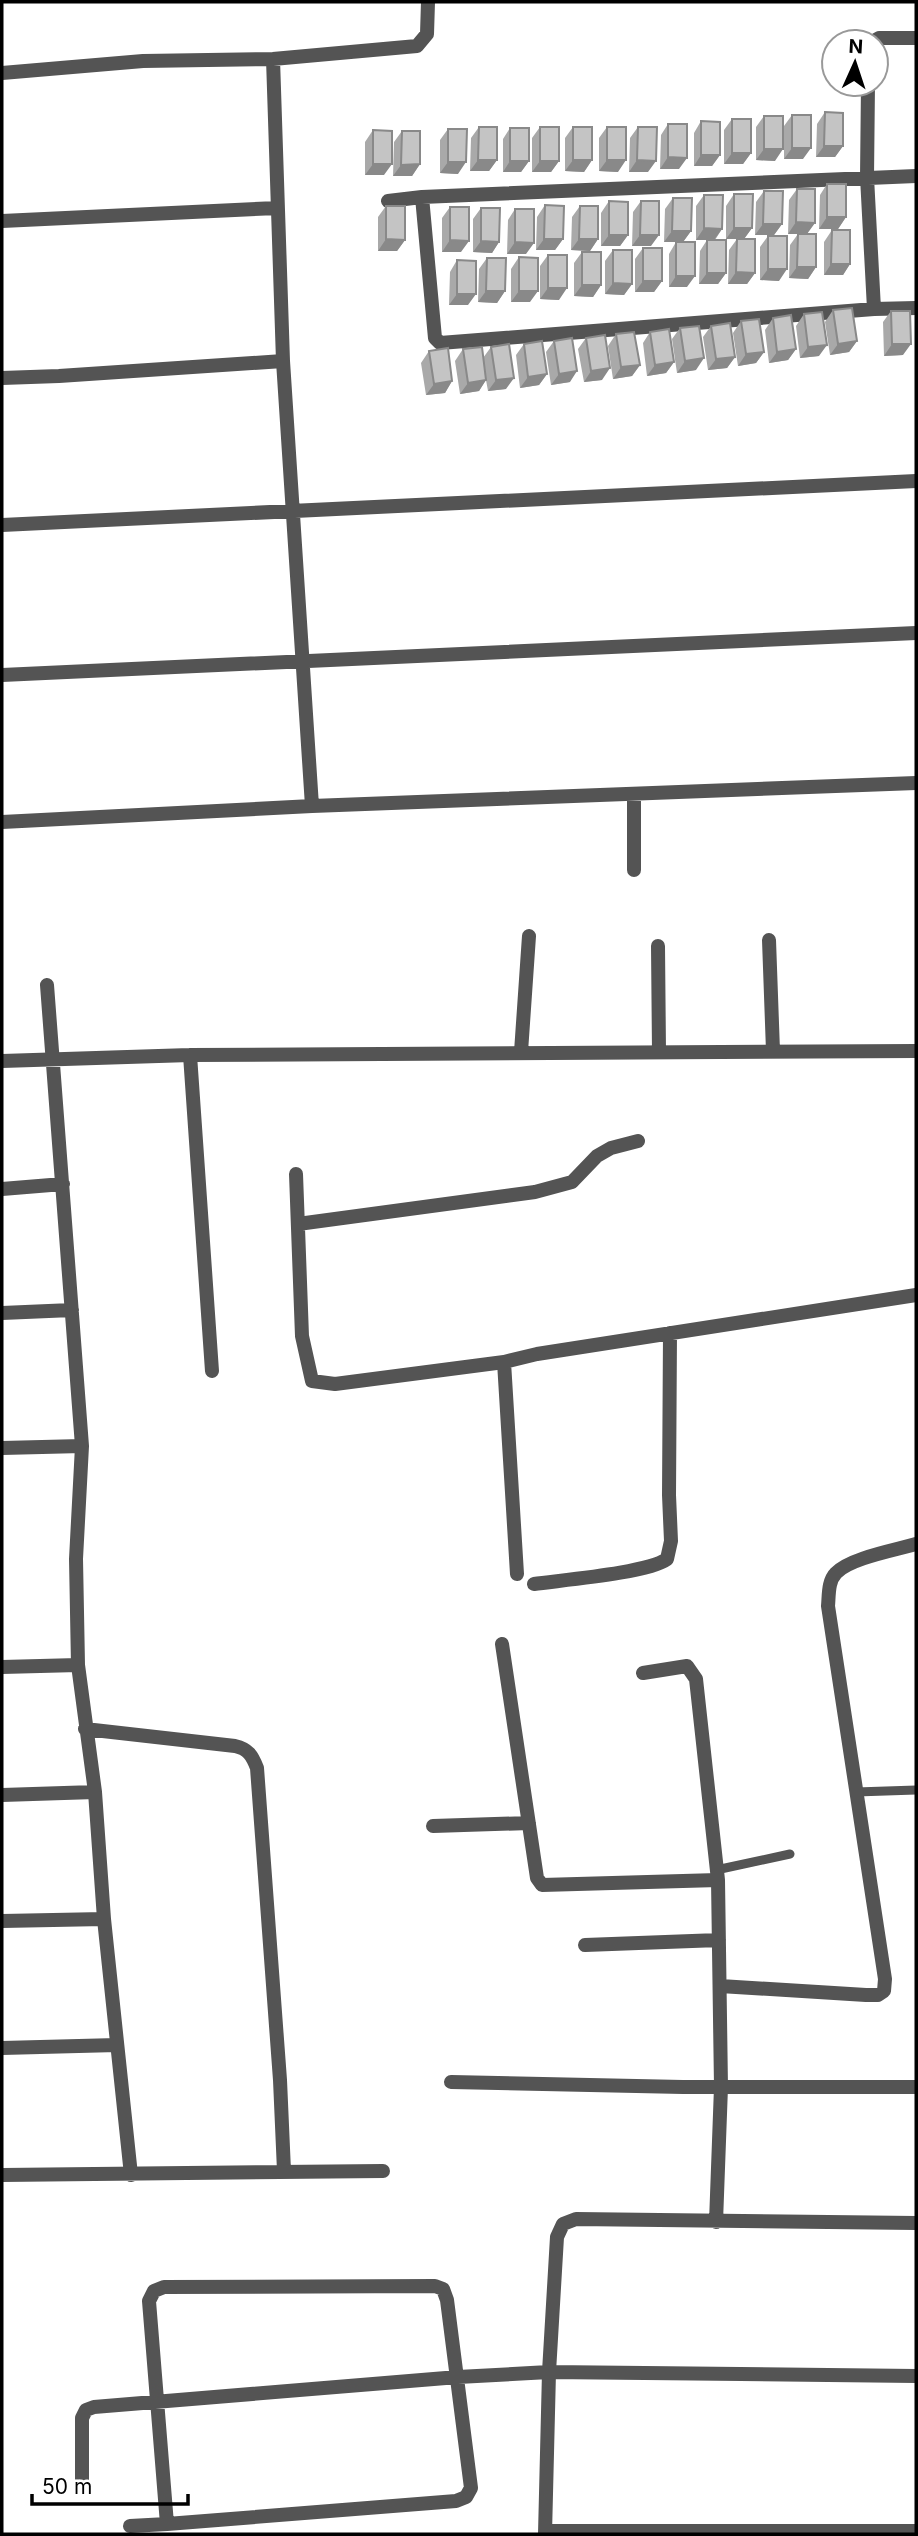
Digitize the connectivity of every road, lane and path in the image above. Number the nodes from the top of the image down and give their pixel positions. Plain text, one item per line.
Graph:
1 (428, 2) edge
2 (890, 38) edge
3 (916, 38) edge
4 (273, 59) junction
5 (2, 73) edge
6 (868, 98) edge
7 (916, 176) edge
8 (867, 177) junction
9 (422, 197) junction
10 (388, 201) dead end
11 (277, 208) junction
12 (2, 222) edge
13 (916, 308) edge
14 (874, 309) junction
15 (283, 361) junction
16 (2, 377) edge
17 (916, 481) edge
18 (293, 510) junction
19 (2, 525) edge
20 (916, 633) edge
21 (303, 661) junction
22 (2, 675) edge
23 (916, 783) edge
24 (634, 794) junction
25 (312, 806) junction
26 (2, 822) edge
27 (634, 870) dead end
28 (529, 936) dead end
29 (769, 940) dead end
30 (658, 946) dead end
31 (47, 985) dead end
32 (773, 1051) junction
33 (916, 1051) edge
34 (521, 1052) junction
35 (659, 1052) junction
36 (190, 1055) junction
37 (54, 1058) junction
38 (2, 1061) edge
39 (638, 1141) dead end
40 (296, 1174) dead end
41 (63, 1184) junction
42 (2, 1189) edge
43 (298, 1224) junction
44 (916, 1295) edge
45 (72, 1310) junction
46 (2, 1313) edge
47 (670, 1333) junction
48 (504, 1362) junction
49 (212, 1371) dead end
50 (82, 1446) junction
51 (2, 1448) edge
52 (916, 1544) edge
53 (517, 1574) dead end
54 (534, 1584) dead end
55 (502, 1644) dead end
56 (78, 1665) junction
57 (2, 1667) edge
58 (643, 1673) dead end
59 (85, 1729) junction
60 (916, 1790) edge
61 (95, 1792) junction
62 (856, 1792) junction
63 (2, 1795) edge
64 (529, 1823) junction
65 (433, 1826) dead end
66 (790, 1854) dead end
67 (717, 1875) junction
68 (104, 1919) junction
69 (2, 1921) edge
70 (719, 1940) junction
71 (585, 1945) dead end
72 (720, 1986) junction
73 (117, 2045) junction
74 (2, 2048) edge
75 (451, 2082) dead end
76 (721, 2087) junction
77 (916, 2087) edge
78 (284, 2171) junction
79 (383, 2171) dead end
80 (2, 2175) edge
81 (131, 2175) junction
82 (716, 2222) junction
83 (916, 2223) edge
84 (549, 2372) junction
85 (916, 2376) edge
86 (458, 2377) junction
87 (158, 2400) junction
88 (82, 2487) dead end
89 (167, 2524) junction
90 (130, 2526) dead end
91 (916, 2531) edge
92 (545, 2533) edge
93 (777, 2533) edge

1 - 4 street
2 - 3 street
4 - 5 street
4 - 11 street
6 - 8 street
7 - 8 street
8 - 9 street
8 - 14 street
9 - 10 street
9 - 14 street
11 - 12 street
11 - 15 street
13 - 14 street
15 - 16 street
15 - 18 street
17 - 18 street
18 - 19 street
18 - 21 street
20 - 21 street
21 - 22 street
21 - 25 street
23 - 24 street
24 - 25 street
24 - 27 street
25 - 26 street
28 - 34 street
29 - 32 street
30 - 35 street
31 - 37 street
32 - 33 street
32 - 35 street
34 - 35 street
34 - 36 street
36 - 37 street
36 - 49 street
37 - 38 street
37 - 41 street
39 - 43 street
40 - 43 street
41 - 42 street
41 - 45 street
43 - 48 street
44 - 47 street
45 - 46 street
45 - 50 street
47 - 48 street
47 - 54 street
48 - 53 street
50 - 51 street
50 - 56 street
52 - 62 street
55 - 64 street
56 - 57 street
56 - 59 street
58 - 67 street
59 - 61 street
59 - 78 street
60 - 62 lane
61 - 63 street
61 - 68 street
62 - 72 street
64 - 65 street
64 - 67 street
66 - 67 lane
67 - 70 street
68 - 69 street
68 - 73 street
70 - 71 street
70 - 72 street
72 - 76 street
73 - 74 street
73 - 81 street
75 - 76 street
76 - 77 street
76 - 82 street
78 - 79 street
78 - 81 street
80 - 81 street
82 - 83 street
82 - 84 street
84 - 85 street
84 - 86 street
84 - 92 street
86 - 87 street
86 - 87 street
86 - 89 street
87 - 88 street
87 - 89 street
89 - 90 street
91 - 93 street
92 - 93 street

